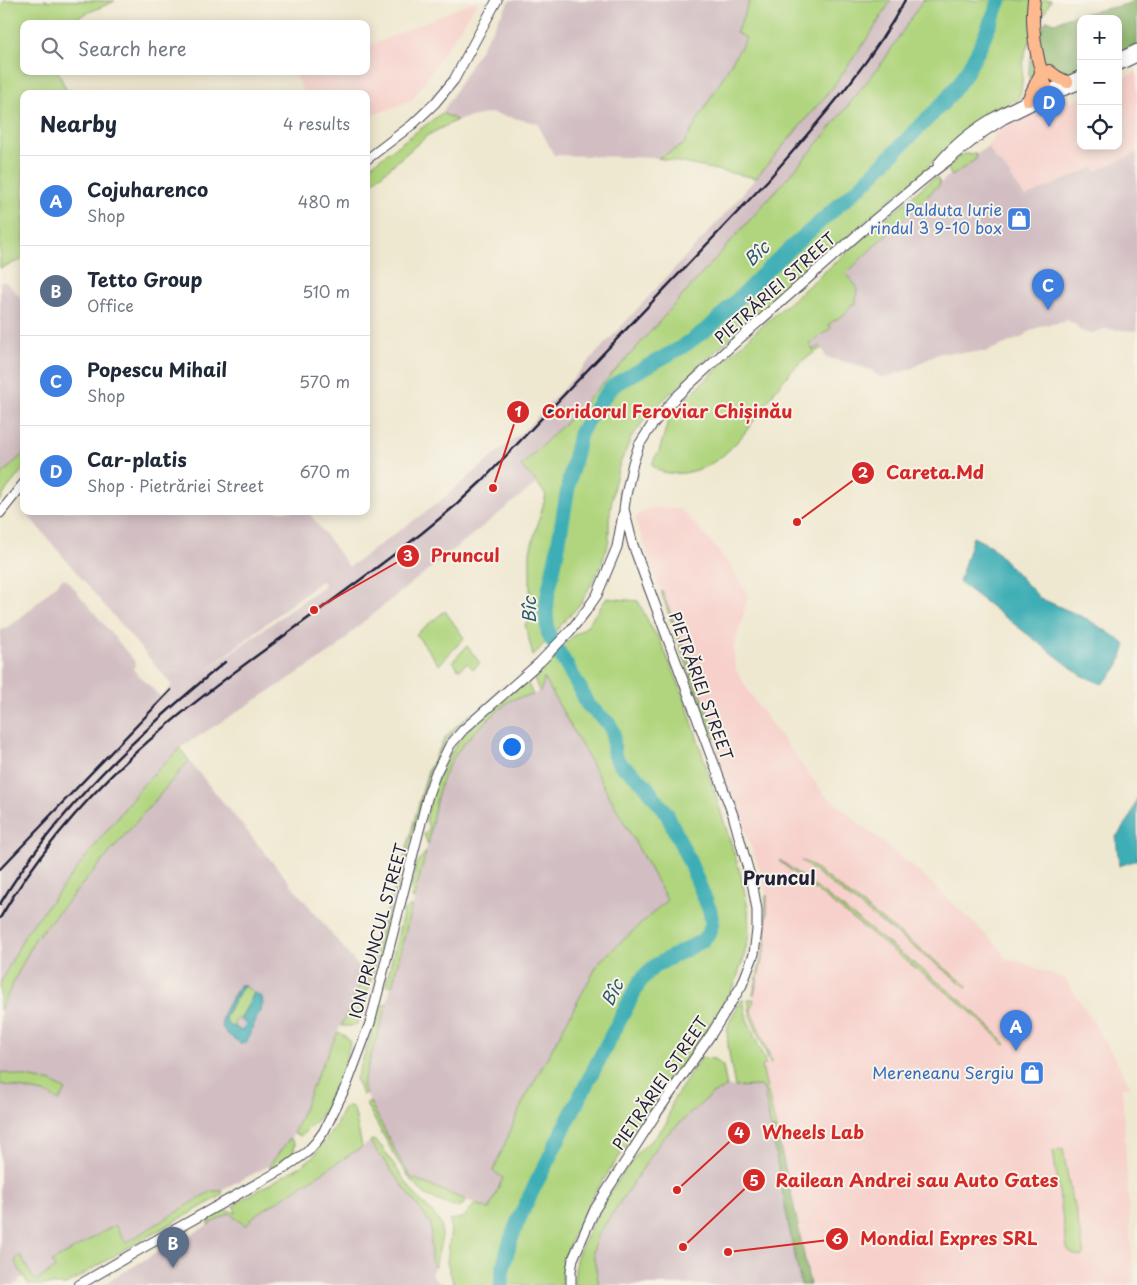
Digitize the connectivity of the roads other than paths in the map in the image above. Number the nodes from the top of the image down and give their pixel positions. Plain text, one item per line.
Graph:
1 (497, 0) edge
2 (1034, 0) edge
3 (1137, 49) edge
4 (1122, 56) edge
5 (1137, 57) edge
6 (1122, 64) edge
7 (1045, 72) junction
8 (1077, 78) edge
9 (1077, 85) edge
10 (1055, 90) junction
11 (1028, 100) junction
12 (370, 157) edge
13 (930, 174) junction
14 (20, 488) edge
15 (624, 509) junction
16 (0, 513) edge
17 (80, 1285) edge
18 (571, 1285) edge

1 - 12 street
2 - 7 highway
3 - 4 street
5 - 6 street
7 - 10 highway
7 - 10 highway
7 - 11 highway
8 - 10 street, PIETRĂRIEI STREET
9 - 10 street, PIETRĂRIEI STREET
10 - 11 street, PIETRĂRIEI STREET
10 - 13 street, PIETRĂRIEI STREET
11 - 13 street, PIETRĂRIEI STREET
13 - 15 street, PIETRĂRIEI STREET
14 - 16 street
15 - 17 street, ION PRUNCUL STREET
15 - 18 street, PIETRĂRIEI STREET

